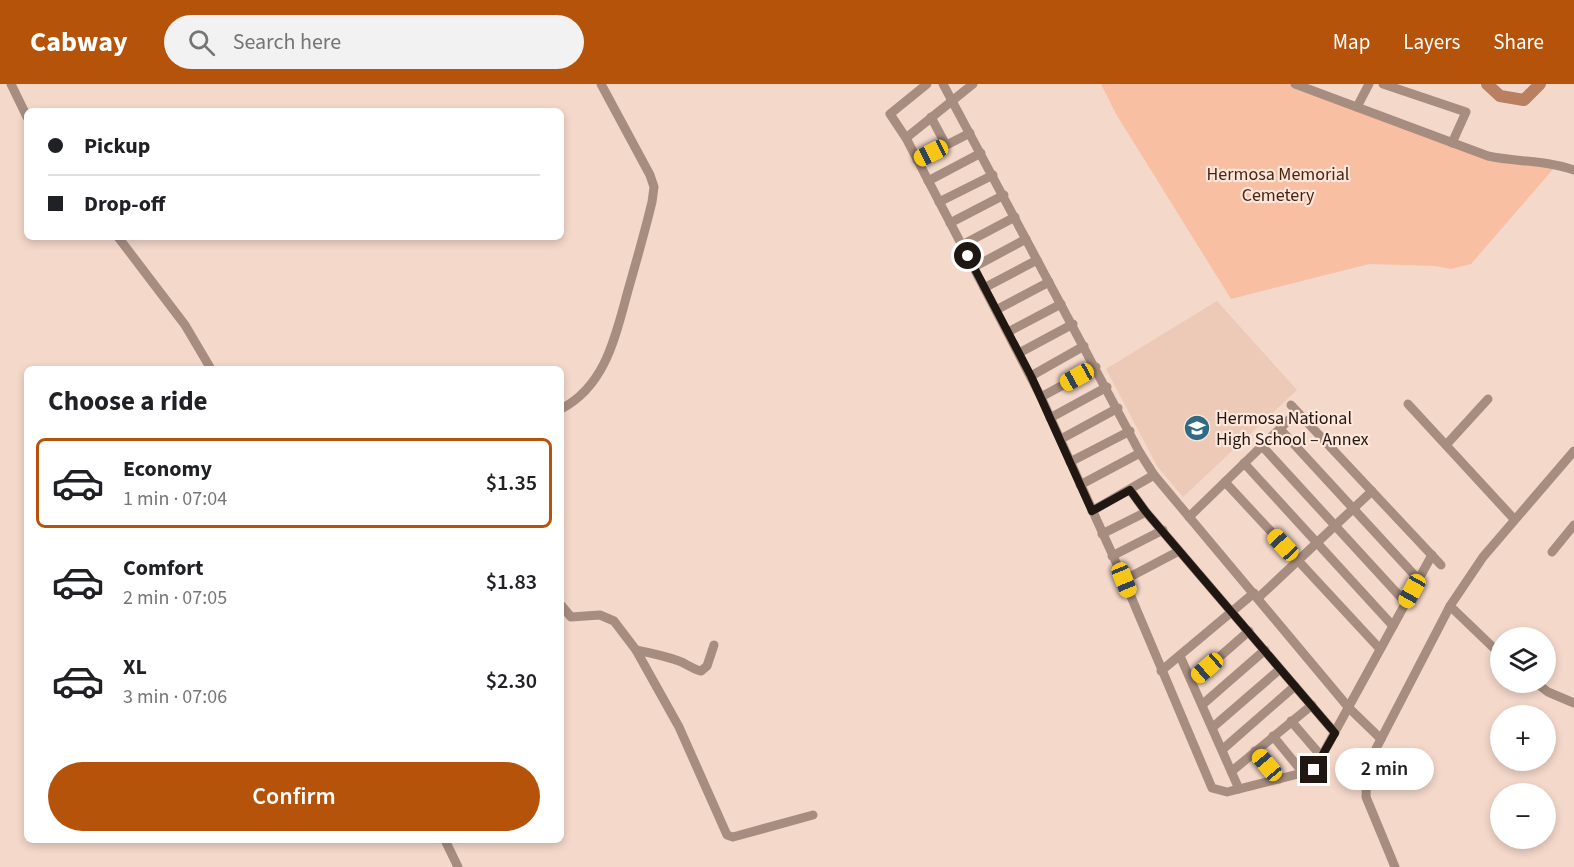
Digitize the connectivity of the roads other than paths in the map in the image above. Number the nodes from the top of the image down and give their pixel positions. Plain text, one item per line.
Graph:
1 (11, 84) edge
2 (601, 84) edge
3 (927, 84) edge
4 (943, 84) edge
5 (973, 84) edge
6 (1294, 84) edge
7 (1369, 84) edge
8 (1383, 84) edge
9 (953, 100) junction
10 (1357, 107) junction
11 (24, 111) edge
12 (931, 117) junction
13 (970, 133) junction
14 (906, 138) junction
15 (1452, 143) junction
16 (945, 146) junction
17 (981, 153) junction
18 (917, 160) junction
19 (1574, 170) edge
20 (993, 175) junction
21 (928, 181) junction
22 (1004, 195) junction
23 (939, 202) junction
24 (1015, 217) junction
25 (950, 224) junction
26 (1026, 239) junction
27 (120, 240) edge
28 (962, 245) junction
29 (1037, 260) junction
30 (974, 267) junction
31 (1050, 282) junction
32 (984, 288) junction
33 (1061, 304) junction
34 (996, 310) junction
35 (1072, 324) junction
36 (1008, 332) junction
37 (1084, 346) junction
38 (1018, 353) junction
39 (209, 366) edge
40 (1096, 367) junction
41 (1031, 376) junction
42 (1107, 387) junction
43 (1041, 397) junction
44 (1488, 399) dead end
45 (1408, 404) dead end
46 (564, 407) edge
47 (1118, 408) junction
48 (1050, 418) junction
49 (1280, 429) junction
50 (1130, 431) junction
51 (1060, 439) junction
52 (1446, 444) junction
53 (1262, 446) junction
54 (1574, 451) edge
55 (1140, 453) junction
56 (1070, 462) junction
57 (1244, 464) junction
58 (1154, 475) junction
59 (1225, 482) junction
60 (1080, 485) junction
61 (1130, 490) junction
62 (1372, 491) junction
63 (1353, 509) junction
64 (1092, 511) junction
65 (1146, 512) junction
66 (1189, 517) junction
67 (1514, 519) junction
68 (1574, 525) edge
69 (1335, 526) junction
70 (1163, 530) junction
71 (1102, 534) junction
72 (1318, 542) junction
73 (1179, 550) junction
74 (1552, 552) dead end
75 (1432, 555) junction
76 (1112, 556) junction
77 (1298, 560) junction
78 (1441, 565) dead end
79 (1418, 579) junction
80 (1124, 580) junction
81 (1256, 595) junction
82 (1406, 603) junction
83 (1450, 606) junction
84 (564, 609) edge
85 (1232, 612) junction
86 (1393, 626) junction
87 (1249, 631) junction
88 (1490, 644) edge
89 (714, 645) dead end
90 (1380, 649) junction
91 (636, 650) junction
92 (1265, 650) junction
93 (1180, 656) junction
94 (1280, 669) junction
95 (1161, 671) junction
96 (1193, 681) junction
97 (1295, 686) junction
98 (1550, 693) edge
99 (1203, 704) junction
100 (1574, 704) edge
101 (1312, 705) junction
102 (1349, 708) junction
103 (1291, 721) junction
104 (1213, 727) junction
105 (1335, 733) junction
106 (1273, 736) junction
107 (1381, 740) junction
108 (1223, 749) junction
109 (1255, 751) junction
110 (1322, 757) junction
111 (1232, 771) junction
112 (1304, 774) junction
113 (1279, 779) junction
114 (1239, 789) junction
115 (813, 815) dead end
116 (446, 843) edge
117 (458, 867) edge
118 (1395, 867) edge

1 - 11 street
2 - 46 street
3 - 14 street
4 - 9 street
5 - 9 street
6 - 10 street
7 - 10 street
8 - 15 street
9 - 12 street
9 - 13 street
10 - 15 street
12 - 14 street
12 - 16 street
13 - 16 street
13 - 17 street
14 - 18 street
15 - 19 street
16 - 18 street
17 - 20 street
17 - 21 street
18 - 21 street
20 - 22 street
20 - 23 street
21 - 23 street
22 - 24 street
22 - 25 street
23 - 25 street
24 - 26 street
24 - 28 street
25 - 28 street
26 - 29 street
26 - 30 street
27 - 39 street
28 - 30 street
29 - 31 street
29 - 32 street
30 - 32 street
31 - 33 street
31 - 34 street
32 - 34 street
33 - 35 street
33 - 36 street
34 - 36 street
35 - 37 street
35 - 38 street
36 - 38 street
37 - 40 street
37 - 41 street
38 - 41 street
40 - 42 street
40 - 43 street
41 - 43 street
42 - 47 street
42 - 48 street
43 - 48 street
44 - 52 street
45 - 52 street
47 - 50 street
47 - 51 street
48 - 51 street
49 - 53 street
49 - 62 street
49 - 63 street
50 - 55 street
50 - 56 street
51 - 56 street
52 - 67 street
53 - 57 street
53 - 69 street
54 - 67 street
55 - 58 street
55 - 60 street
56 - 60 street
57 - 59 street
57 - 72 street
58 - 61 street
58 - 66 street
59 - 66 street
59 - 77 street
60 - 64 street
61 - 64 street
61 - 65 street
62 - 63 street
62 - 75 street
63 - 69 street
63 - 79 street
64 - 71 street
65 - 70 street
65 - 71 street
66 - 81 street
67 - 83 street
68 - 74 street
69 - 72 street
69 - 82 street
70 - 73 street
70 - 76 street
71 - 76 street
72 - 77 street
72 - 86 street
73 - 80 street
73 - 85 street
75 - 78 street
75 - 79 street
76 - 80 street
77 - 81 street
77 - 90 street
79 - 82 street
80 - 95 street
81 - 85 street
81 - 102 street
82 - 86 street
83 - 88 street
83 - 107 street
84 - 91 street
85 - 87 street
85 - 93 street
86 - 90 street
87 - 92 street
87 - 96 street
89 - 91 street
90 - 102 street
91 - 115 street
92 - 94 street
92 - 99 street
93 - 95 street
93 - 96 street
94 - 97 street
94 - 104 street
95 - 114 street
96 - 99 street
97 - 101 street
97 - 108 street
98 - 100 street
99 - 104 street
101 - 103 street
101 - 105 street
102 - 105 street
102 - 107 street
103 - 106 street
103 - 110 street
104 - 108 street
105 - 110 street
106 - 109 street
106 - 112 street
107 - 118 street
108 - 111 street
109 - 111 street
109 - 113 street
110 - 112 street
111 - 114 street
112 - 113 street
113 - 114 street
116 - 117 street

